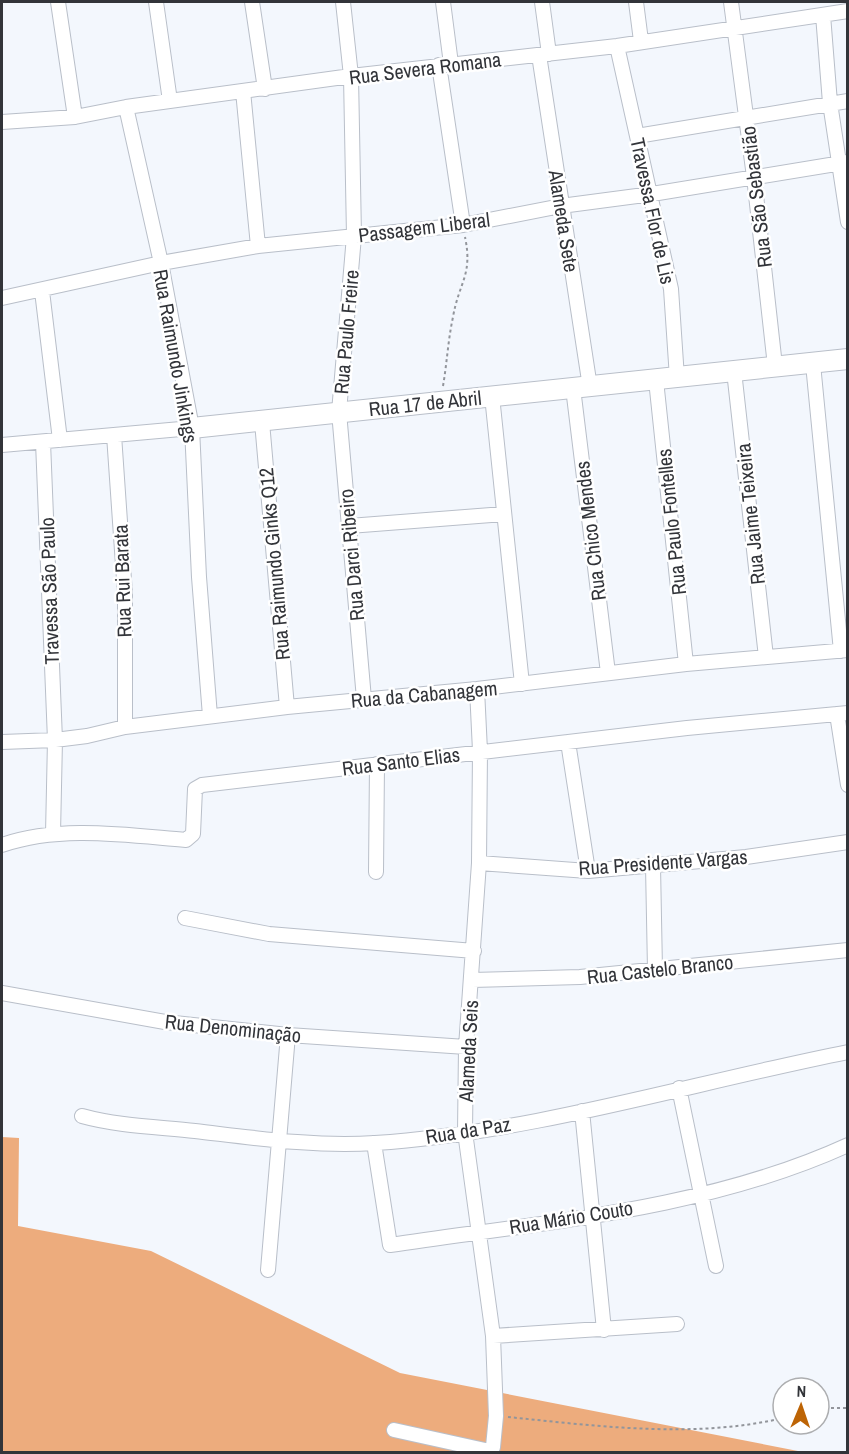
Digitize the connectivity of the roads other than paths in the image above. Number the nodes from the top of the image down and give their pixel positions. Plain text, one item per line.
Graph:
1 (58, 2) edge
2 (156, 2) edge
3 (252, 2) edge
4 (343, 2) edge
5 (443, 2) edge
6 (542, 2) edge
7 (636, 2) edge
8 (731, 2) edge
9 (835, 10) edge
10 (734, 29) junction
11 (641, 41) junction
12 (618, 46) junction
13 (544, 55) junction
14 (445, 64) junction
15 (351, 76) junction
16 (265, 89) junction
17 (243, 91) junction
18 (170, 101) junction
19 (848, 101) edge
20 (830, 103) junction
21 (126, 107) junction
22 (75, 117) junction
23 (747, 119) junction
24 (2, 122) edge
25 (637, 136) junction
26 (843, 163) edge
27 (754, 177) junction
28 (652, 194) junction
29 (561, 206) junction
30 (848, 222) edge
31 (463, 225) junction
32 (354, 236) junction
33 (258, 246) junction
34 (160, 263) junction
35 (42, 291) junction
36 (2, 298) edge
37 (848, 359) edge
38 (813, 364) junction
39 (775, 366) junction
40 (734, 371) junction
41 (676, 378) junction
42 (656, 380) junction
43 (582, 387) junction
44 (492, 396) junction
45 (339, 412) junction
46 (262, 422) junction
47 (192, 428) junction
48 (114, 435) junction
49 (60, 440) junction
50 (43, 441) junction
51 (2, 445) edge
52 (504, 514) junction
53 (349, 526) junction
54 (844, 650) edge
55 (766, 657) junction
56 (686, 664) junction
57 (608, 673) junction
58 (522, 684) junction
59 (477, 689) junction
60 (364, 699) junction
61 (287, 707) junction
62 (842, 714) edge
63 (210, 717) junction
64 (125, 727) junction
65 (56, 740) junction
66 (2, 742) edge
67 (568, 742) junction
68 (480, 751) junction
69 (377, 764) junction
70 (848, 785) edge
71 (53, 834) junction
72 (848, 842) edge
73 (2, 845) edge
74 (479, 863) junction
75 (652, 866) junction
76 (588, 871) junction
77 (376, 872) dead end
78 (185, 918) dead end
79 (848, 950) edge
80 (474, 951) junction
81 (656, 970) junction
82 (472, 980) junction
83 (2, 993) edge
84 (288, 1035) junction
85 (466, 1047) junction
86 (848, 1052) edge
87 (679, 1088) junction
88 (582, 1112) junction
89 (82, 1116) dead end
90 (465, 1132) junction
91 (279, 1141) junction
92 (374, 1143) junction
93 (848, 1145) edge
94 (700, 1194) junction
95 (593, 1214) junction
96 (478, 1232) junction
97 (716, 1266) dead end
98 (268, 1270) dead end
99 (677, 1324) dead end
100 (604, 1330) junction
101 (493, 1336) junction
102 (394, 1430) dead end

1 - 22 street
2 - 18 street
3 - 16 street
4 - 15 street, Rua Paulo Freire
5 - 14 street
6 - 13 street, Alameda Sete
7 - 11 street
8 - 10 street, Rua São Sebastião
9 - 10 street, Rua Severa Romana
9 - 20 street
10 - 11 street, Rua Severa Romana
10 - 23 street, Rua São Sebastião
11 - 12 street, Rua Severa Romana
12 - 13 street, Rua Severa Romana
12 - 25 street, Travessa Flor de Lis
13 - 14 street, Rua Severa Romana
13 - 29 street, Alameda Sete
14 - 15 street, Rua Severa Romana
14 - 31 street
15 - 16 street, Rua Severa Romana
15 - 32 street, Rua Paulo Freire
16 - 17 street, Rua Severa Romana
17 - 18 street, Rua Severa Romana
17 - 33 street
18 - 21 street, Rua Severa Romana
19 - 20 street
20 - 23 street
20 - 26 street
21 - 22 street, Rua Severa Romana
21 - 34 street, Rua Raimundo Jinkings
22 - 24 street, Rua Severa Romana
23 - 25 street
23 - 27 street, Rua São Sebastião
25 - 28 street, Travessa Flor de Lis
26 - 27 street, Passagem Liberal
26 - 30 street
27 - 28 street, Passagem Liberal
27 - 39 street, Rua São Sebastião
28 - 29 street, Passagem Liberal
28 - 41 street, Travessa Flor de Lis
29 - 31 street, Passagem Liberal
29 - 43 street, Alameda Sete
31 - 32 street, Passagem Liberal
32 - 33 street, Passagem Liberal
32 - 45 street, Rua Paulo Freire
33 - 34 street, Passagem Liberal
34 - 35 street, Passagem Liberal
34 - 47 street, Rua Raimundo Jinkings
35 - 36 street, Passagem Liberal
35 - 49 street
37 - 38 street, Rua 17 de Abril
38 - 39 street, Rua 17 de Abril
38 - 54 street
39 - 40 street, Rua 17 de Abril
40 - 41 street, Rua 17 de Abril
40 - 55 street, Rua Jaime Teixeira
41 - 42 street, Rua 17 de Abril
42 - 43 street, Rua 17 de Abril
42 - 56 street, Rua Paulo Fontelles
43 - 44 street, Rua 17 de Abril
43 - 57 street, Rua Chico Mendes
44 - 45 street, Rua 17 de Abril
44 - 52 street
45 - 46 street, Rua 17 de Abril
45 - 53 street, Rua Darci Ribeiro
46 - 47 street, Rua 17 de Abril
46 - 61 street, Rua Raimundo Ginks Q12
47 - 48 street, Rua 17 de Abril
47 - 63 street, Rua Raimundo Jinkings
48 - 49 street, Rua 17 de Abril
48 - 64 street, Rua Rui Barata
49 - 50 street, Rua 17 de Abril
50 - 51 street, Rua 17 de Abril
50 - 65 street, Travessa São Paulo
52 - 53 street
52 - 58 street
53 - 60 street, Rua Darci Ribeiro
54 - 55 street, Rua da Cabanagem
55 - 56 street, Rua da Cabanagem
56 - 57 street, Rua da Cabanagem
57 - 58 street, Rua da Cabanagem
58 - 59 street, Rua da Cabanagem
59 - 60 street, Rua da Cabanagem
59 - 68 street, Alameda Seis
60 - 61 street, Rua da Cabanagem
61 - 63 street, Rua da Cabanagem
62 - 67 street, Rua Santo Elias
62 - 70 street
63 - 64 street, Rua da Cabanagem
64 - 65 street, Rua da Cabanagem
65 - 66 street, Rua da Cabanagem
65 - 71 street, Travessa São Paulo
67 - 68 street, Rua Santo Elias
67 - 76 street
68 - 69 street, Rua Santo Elias
68 - 74 street, Alameda Seis
69 - 71 street, Rua Santo Elias
69 - 77 street
71 - 73 street, Rua Santo Elias
72 - 75 street, Rua Presidente Vargas
74 - 76 street, Rua Presidente Vargas
74 - 80 street, Alameda Seis
75 - 76 street, Rua Presidente Vargas
75 - 81 street
78 - 80 street
79 - 81 street, Rua Castelo Branco
80 - 82 street, Alameda Seis
81 - 82 street, Rua Castelo Branco
82 - 85 street, Alameda Seis
83 - 84 street, Rua Denominação
84 - 85 street, Rua Denominação
84 - 91 street
85 - 90 street, Alameda Seis
86 - 87 street, Rua da Paz
87 - 88 street, Rua da Paz
87 - 94 street
88 - 90 street, Rua da Paz
88 - 95 street
89 - 91 street, Rua da Paz
90 - 92 street, Rua da Paz
90 - 96 street, Alameda Seis
91 - 92 street, Rua da Paz
91 - 98 street
92 - 96 street, Rua Mário Couto
93 - 94 street, Rua Mário Couto
94 - 95 street, Rua Mário Couto
94 - 97 street
95 - 96 street, Rua Mário Couto
95 - 100 street
96 - 101 street, Alameda Seis
99 - 100 street
100 - 101 street
101 - 102 street, Alameda Seis

